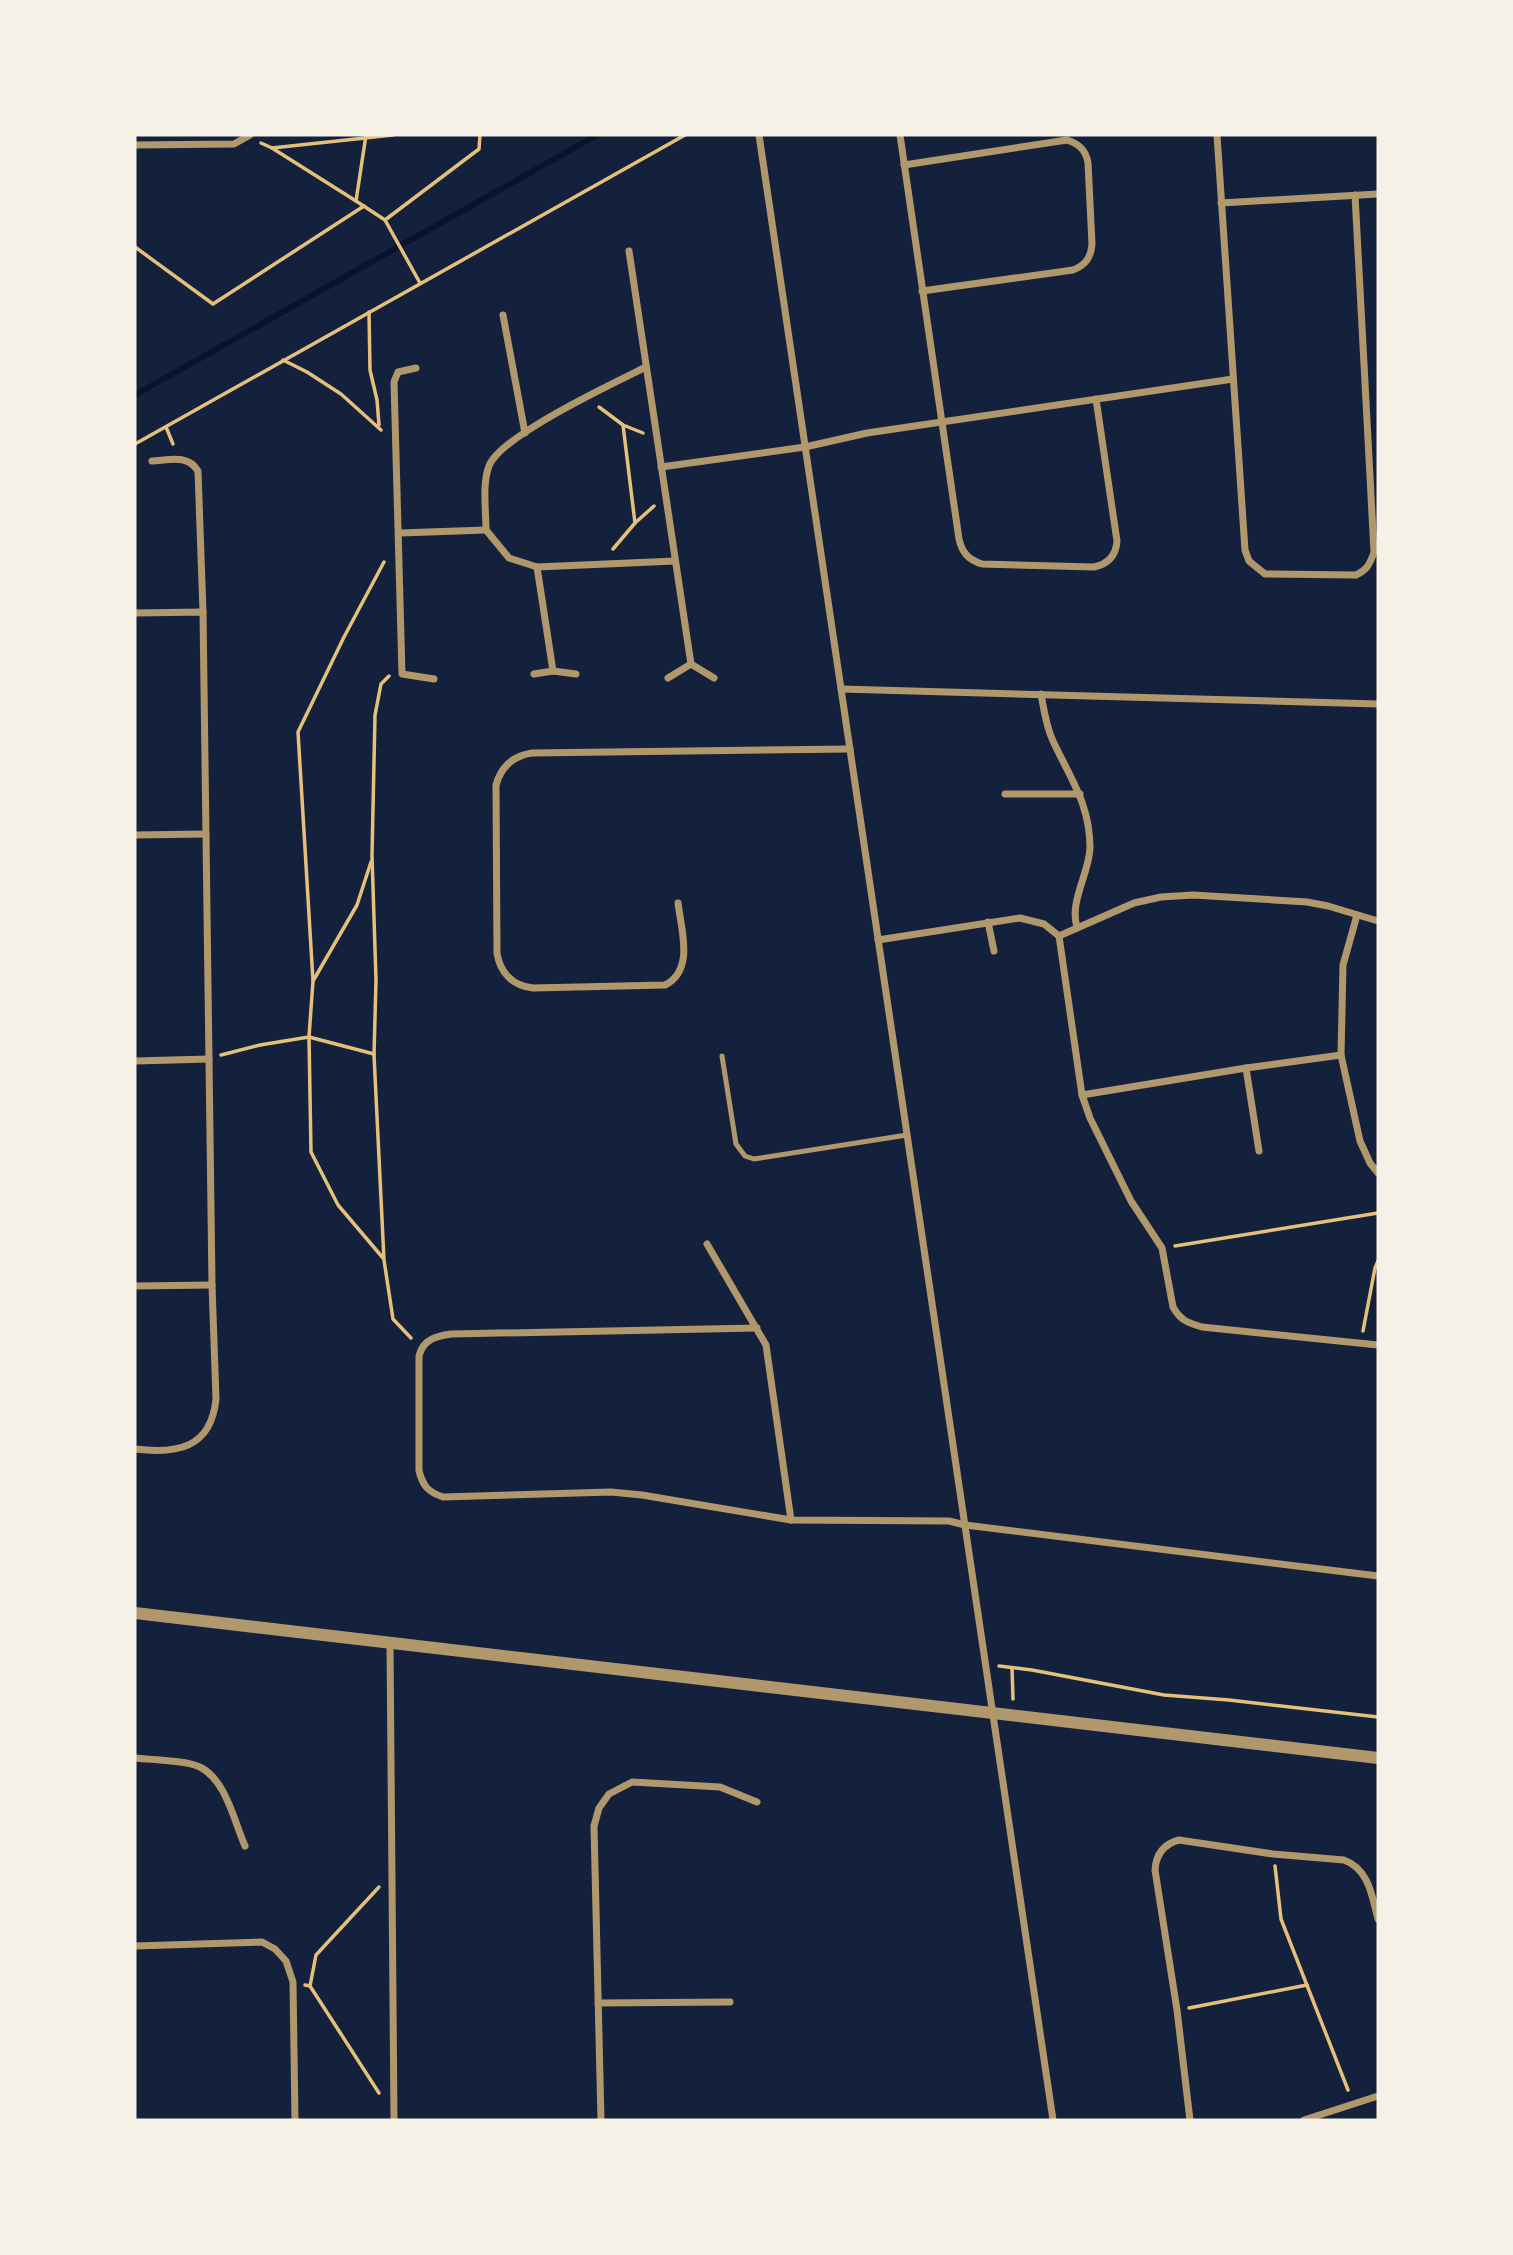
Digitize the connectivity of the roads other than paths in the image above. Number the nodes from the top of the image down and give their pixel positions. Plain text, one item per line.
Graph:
1 (250, 135) edge
2 (759, 135) edge
3 (900, 135) edge
4 (1217, 135) edge
5 (135, 145) edge
6 (904, 165) junction
7 (1378, 194) edge
8 (1355, 195) junction
9 (1222, 203) junction
10 (629, 251) dead end
11 (922, 291) junction
12 (503, 316) dead end
13 (646, 367) junction
14 (416, 368) dead end
15 (1233, 379) junction
16 (1096, 399) junction
17 (942, 421) junction
18 (525, 433) junction
19 (805, 447) junction
20 (152, 461) dead end
21 (661, 467) junction
22 (486, 530) junction
23 (400, 533) junction
24 (675, 561) junction
25 (537, 567) junction
26 (203, 612) junction
27 (135, 613) edge
28 (691, 664) junction
29 (553, 671) junction
30 (534, 674) dead end
31 (576, 674) dead end
32 (668, 678) dead end
33 (714, 678) dead end
34 (434, 679) dead end
35 (841, 689) junction
36 (1041, 694) junction
37 (1378, 704) edge
38 (850, 749) junction
39 (1005, 794) dead end
40 (1080, 794) junction
41 (206, 834) junction
42 (135, 835) edge
43 (678, 903) dead end
44 (1357, 915) junction
45 (1378, 921) edge
46 (988, 922) junction
47 (1077, 927) junction
48 (1059, 936) junction
49 (878, 940) junction
50 (993, 951) dead end
51 (1341, 1055) junction
52 (722, 1056) dead end
53 (209, 1059) junction
54 (135, 1060) edge
55 (1246, 1068) junction
56 (1082, 1095) junction
57 (907, 1135) junction
58 (1259, 1151) dead end
59 (1378, 1173) edge
60 (708, 1244) dead end
61 (212, 1285) junction
62 (135, 1286) edge
63 (757, 1328) junction
64 (1378, 1345) edge
65 (135, 1449) edge
66 (792, 1520) junction
67 (965, 1525) junction
68 (1378, 1576) edge
69 (135, 1613) edge
70 (390, 1643) junction
71 (993, 1713) junction
72 (135, 1758) edge
73 (1378, 1758) edge
74 (757, 1802) dead end
75 (245, 1846) dead end
76 (1378, 1919) edge
77 (135, 1946) edge
78 (730, 2002) dead end
79 (598, 2003) junction
80 (1378, 2096) edge
81 (295, 2120) edge
82 (394, 2120) edge
83 (601, 2120) edge
84 (1053, 2120) edge
85 (1190, 2120) edge
86 (1304, 2120) edge

1 - 5 street
2 - 19 street
3 - 6 street
4 - 9 street
6 - 11 street
6 - 11 street
7 - 8 street
8 - 9 street
8 - 15 street
9 - 15 street
10 - 13 street
11 - 17 street
12 - 18 street
13 - 18 street
13 - 21 street
14 - 23 street
15 - 16 street
16 - 17 street
16 - 17 street
17 - 19 street
18 - 22 street
19 - 21 street
19 - 35 street
20 - 26 street
21 - 24 street
22 - 23 street
22 - 25 street
23 - 34 street
24 - 25 street
24 - 28 street
25 - 29 street
26 - 27 street
26 - 41 street
28 - 32 street
28 - 33 street
29 - 30 street
29 - 31 street
35 - 36 street
35 - 38 street
36 - 37 street
36 - 40 street
38 - 43 street
38 - 49 street
39 - 40 street
40 - 47 street
41 - 42 street
41 - 53 street
44 - 45 street
44 - 47 street
44 - 51 street
46 - 48 street
46 - 49 street
46 - 50 street
47 - 48 street
48 - 56 street
49 - 57 street
51 - 55 street
51 - 59 street
52 - 57 lane
53 - 54 street
53 - 61 street
55 - 56 street
55 - 58 street
56 - 64 street
57 - 67 street
60 - 63 street
61 - 62 street
61 - 65 street
63 - 66 street
63 - 66 street
66 - 67 street
67 - 68 street
67 - 71 street
69 - 70 street
70 - 71 street
70 - 82 street
71 - 73 street
71 - 84 street
72 - 75 street
74 - 79 street
76 - 85 street
77 - 81 street
78 - 79 street
79 - 83 street
80 - 86 street

